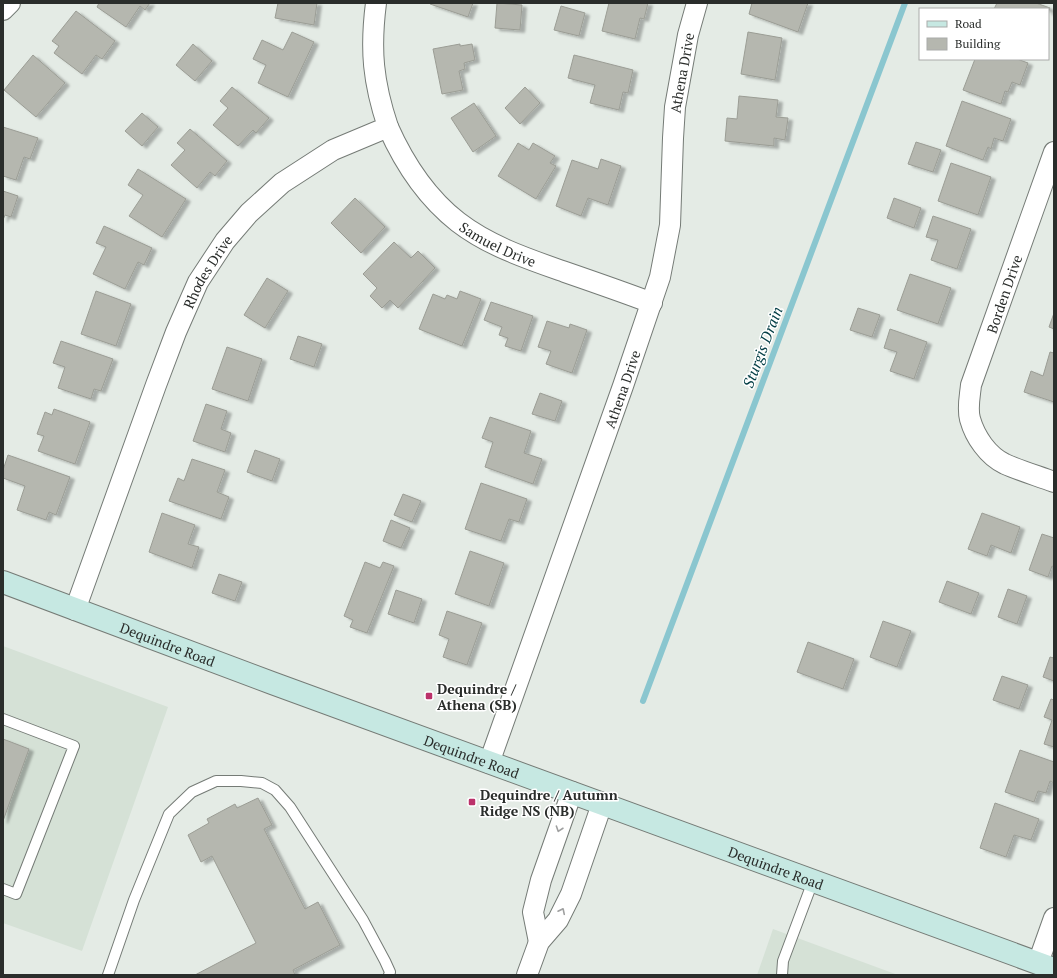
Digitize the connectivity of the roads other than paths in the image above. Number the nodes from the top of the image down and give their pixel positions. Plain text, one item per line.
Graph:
1 (10, 3) edge
2 (376, 3) edge
3 (697, 3) edge
4 (3, 10) edge
5 (388, 127) junction
6 (1054, 152) edge
7 (652, 303) junction
8 (1054, 482) edge
9 (3, 582) edge
10 (76, 610) junction
11 (3, 719) edge
12 (489, 762) junction
13 (572, 792) junction
14 (602, 804) junction
15 (812, 881) junction
16 (3, 889) edge
17 (1054, 918) edge
18 (539, 942) junction
19 (1046, 966) edge
20 (108, 975) edge
21 (389, 975) edge
22 (527, 975) edge
23 (782, 975) edge

1 - 4 street
2 - 5 street
3 - 7 street, Athena Drive
5 - 7 street, Samuel Drive
5 - 10 street, Rhodes Drive
6 - 8 street, Borden Drive
7 - 12 street, Athena Drive
9 - 10 main road, Dequindre Road
10 - 12 main road, Dequindre Road
11 - 16 lane
12 - 13 main road, Dequindre Road
13 - 14 main road, Dequindre Road
13 -> 18 street
14 - 15 main road, Dequindre Road
18 -> 14 street
15 - 19 main road, Dequindre Road
15 - 23 lane
17 - 19 street
18 - 22 street
20 - 21 lane

